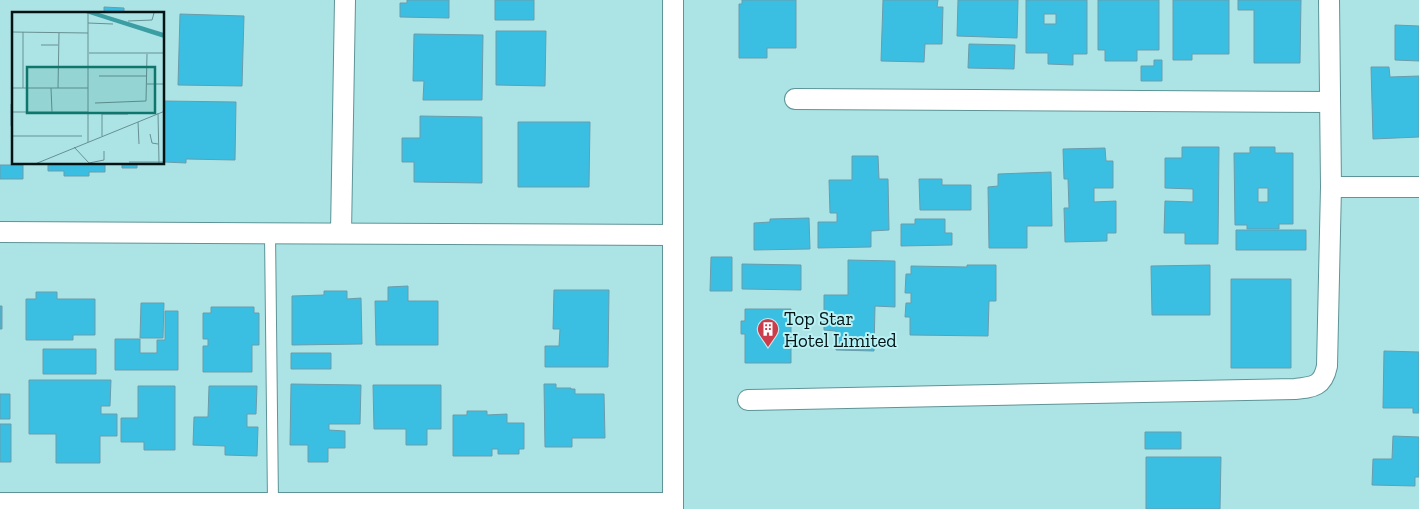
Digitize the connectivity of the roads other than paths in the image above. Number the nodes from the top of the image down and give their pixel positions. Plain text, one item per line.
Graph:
1 (345, 0) edge
2 (673, 0) edge
3 (1329, 0) edge
4 (795, 100) dead end
5 (1329, 102) junction
6 (1331, 187) junction
7 (1419, 187) edge
8 (0, 232) edge
9 (270, 233) junction
10 (342, 233) junction
11 (673, 235) junction
12 (748, 400) dead end
13 (273, 502) junction
14 (0, 503) edge
15 (673, 506) edge

1 - 10 street
2 - 11 street
3 - 5 street
4 - 5 street
5 - 6 street
6 - 7 street
6 - 12 street
8 - 9 street
9 - 10 street
9 - 13 lane
10 - 11 street
11 - 15 street
13 - 14 street
13 - 15 street

